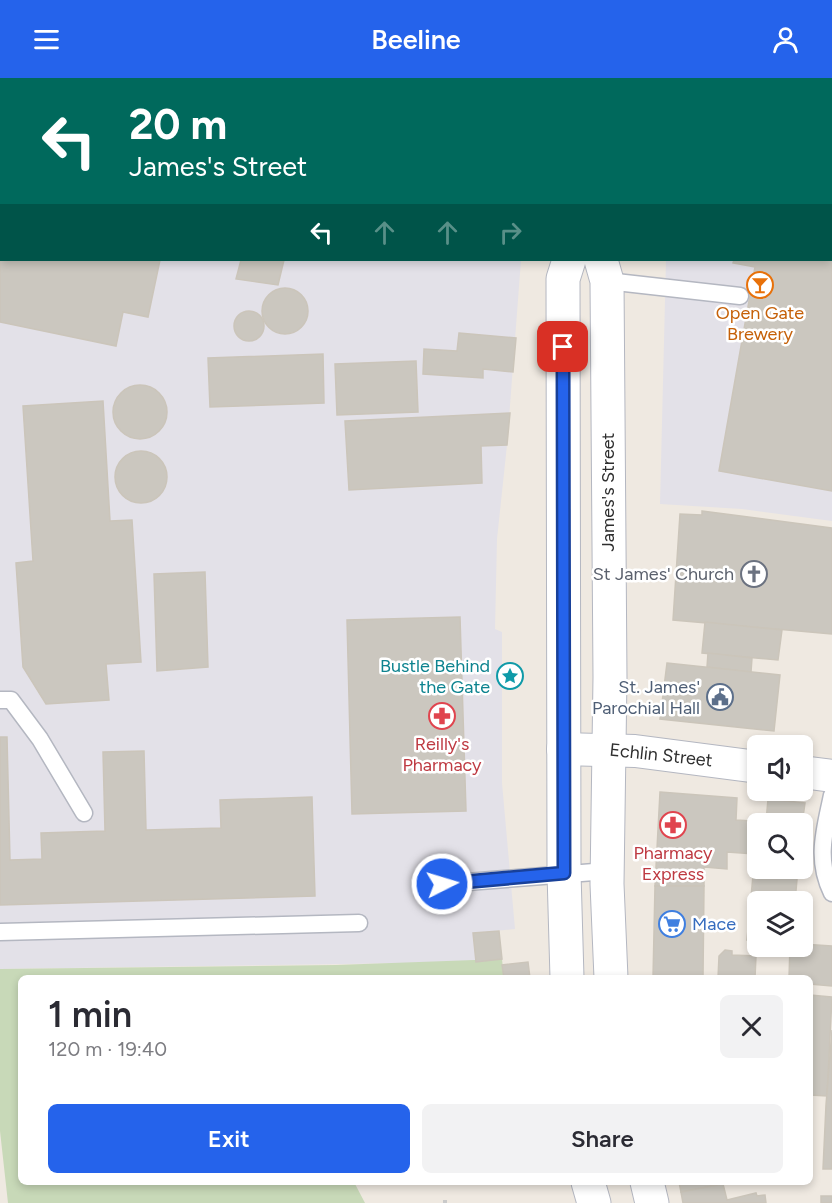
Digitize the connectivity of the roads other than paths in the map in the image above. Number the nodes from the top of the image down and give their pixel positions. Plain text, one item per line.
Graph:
1 (569, 261) edge
2 (604, 270) edge
3 (740, 296) dead end
4 (0, 700) edge
5 (563, 749) junction
6 (609, 749) junction
7 (747, 765) edge
8 (813, 773) edge
9 (832, 776) edge
10 (832, 795) edge
11 (84, 813) dead end
12 (607, 871) junction
13 (564, 873) junction
14 (442, 884) dead end
15 (832, 893) edge
16 (358, 923) dead end
17 (0, 932) edge
18 (567, 975) edge
19 (611, 975) edge
20 (589, 1185) edge
21 (648, 1185) edge
22 (594, 1203) edge
23 (652, 1203) edge

1 - 5 main road
2 - 3 lane
2 - 6 main road, James's Street
4 - 11 lane
5 - 6 street, Echlin Street
5 - 13 main road
6 - 7 street, Echlin Street
6 - 12 main road, James's Street
8 - 9 street
10 - 15 lane
12 - 13 lane
12 - 19 main road, James's Street
13 - 14 lane
13 - 18 main road
16 - 17 lane
20 - 22 main road
21 - 23 main road

